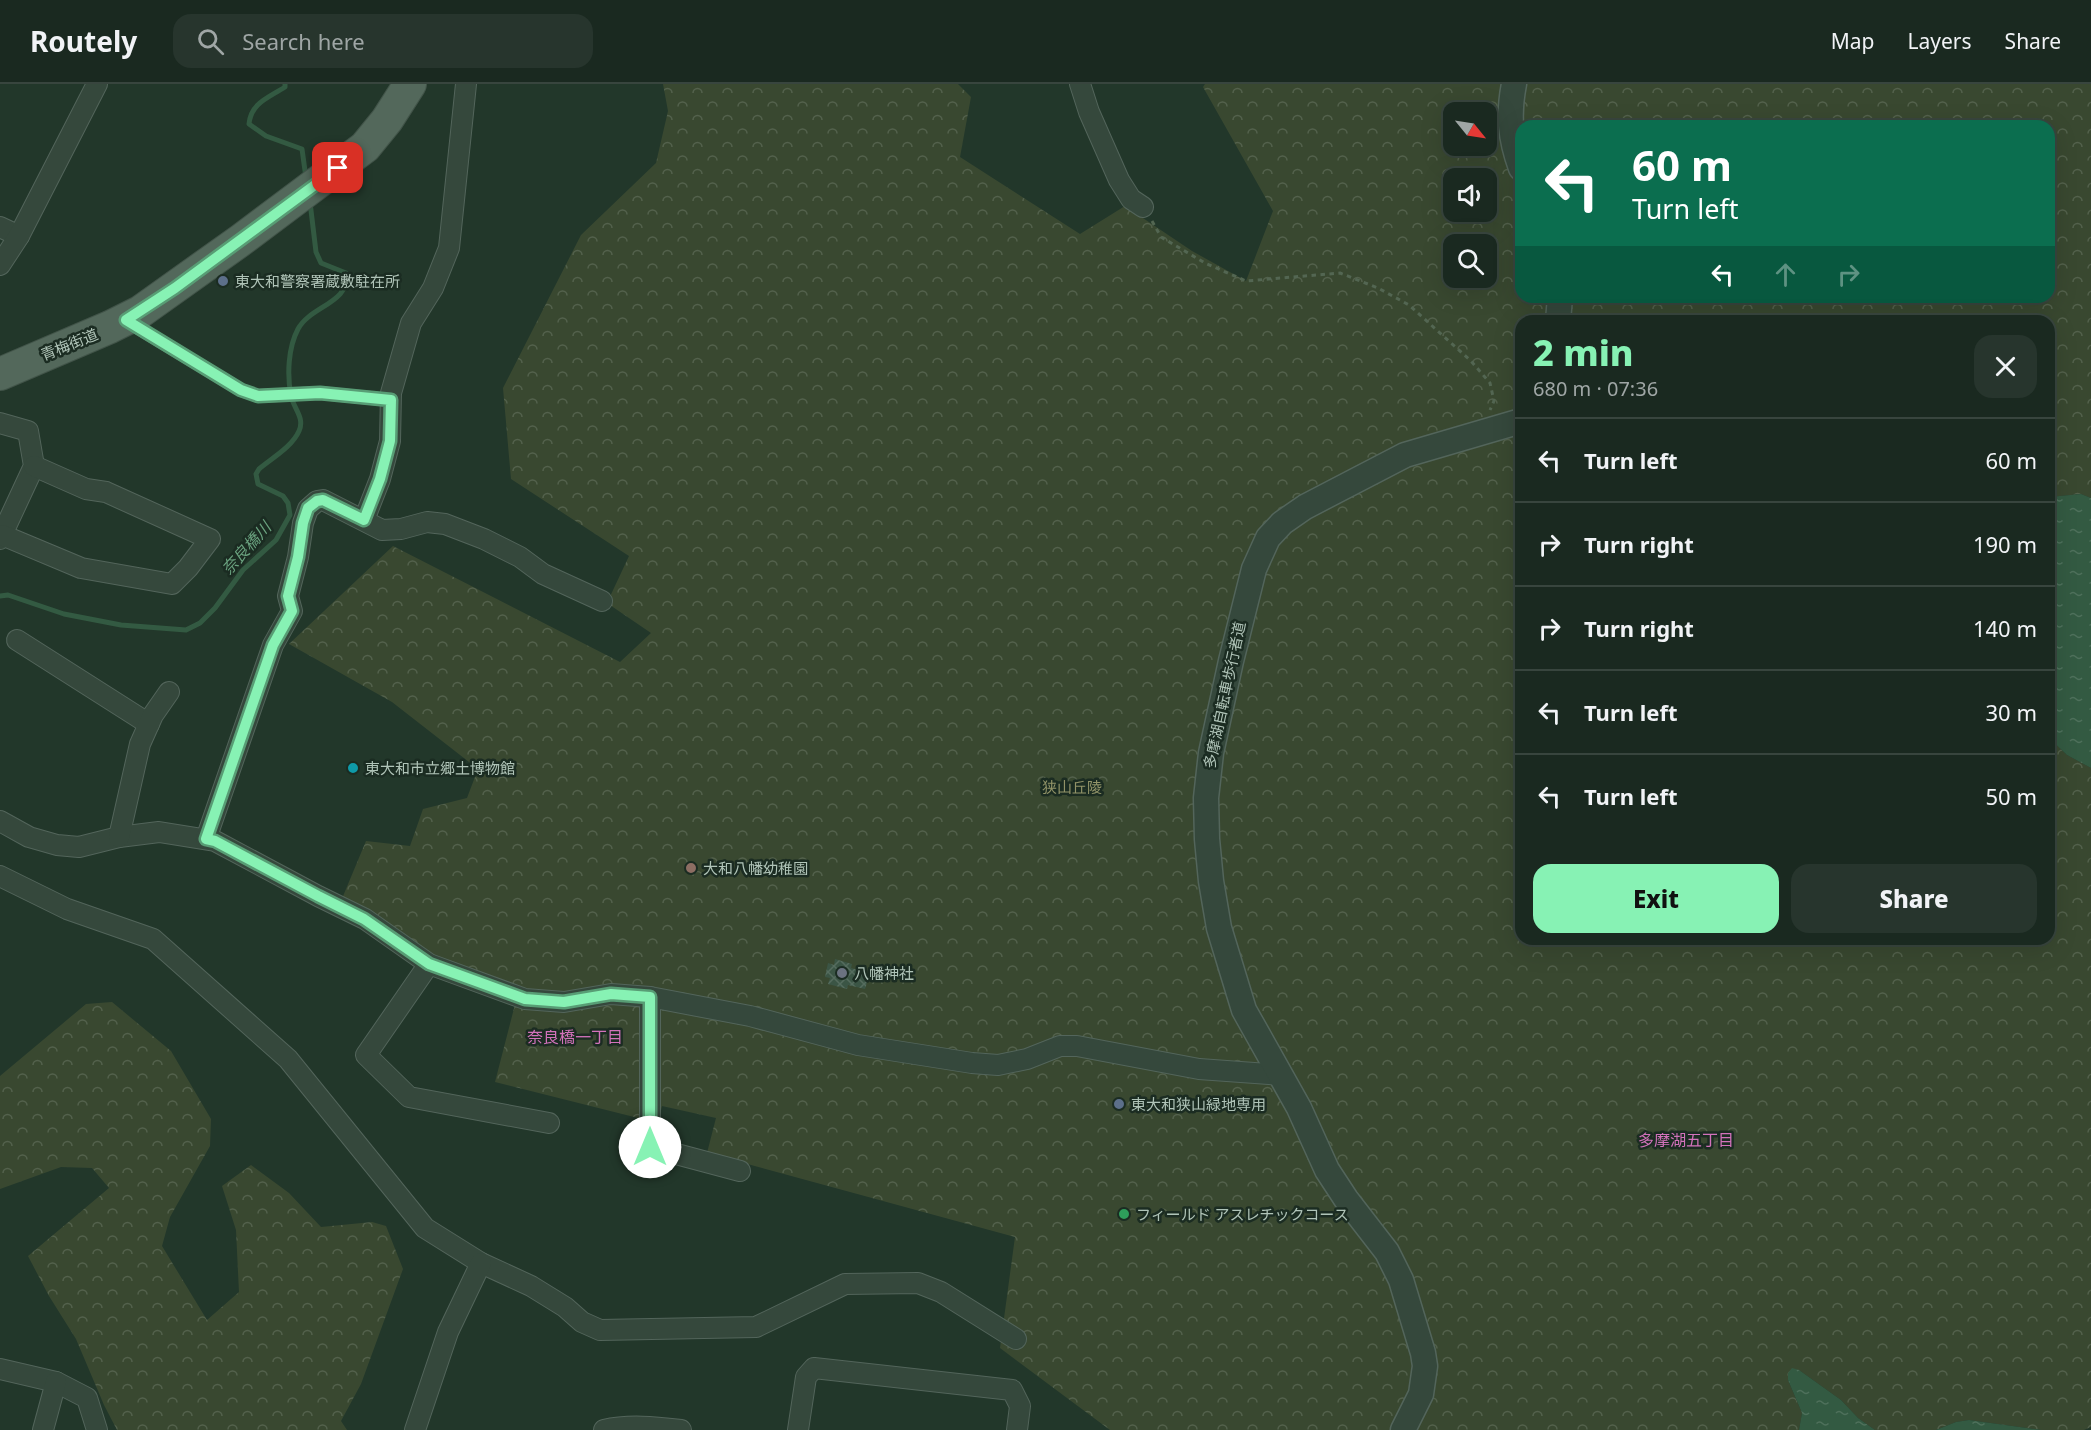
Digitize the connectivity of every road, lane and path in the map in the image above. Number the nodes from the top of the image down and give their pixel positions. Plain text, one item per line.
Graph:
1 (97, 84) edge
2 (410, 84) edge
3 (466, 84) edge
4 (1080, 84) edge
5 (1514, 84) edge
6 (1515, 145) edge
7 (1143, 207) joint
8 (0, 227) edge
9 (19, 236) junction
10 (0, 265) edge
11 (126, 320) junction
12 (0, 374) edge
13 (391, 400) junction
14 (1490, 411) dead end
15 (0, 423) edge
16 (1515, 423) edge
17 (34, 466) junction
18 (364, 520) junction
19 (1, 537) edge
20 (602, 601) dead end
21 (17, 640) dead end
22 (169, 692) dead end
23 (149, 724) junction
24 (0, 821) edge
25 (119, 837) junction
26 (206, 839) junction
27 (0, 876) edge
28 (429, 964) junction
29 (650, 997) junction
30 (1281, 1075) junction
31 (549, 1123) dead end
32 (740, 1171) dead end
33 (481, 1263) junction
34 (1017, 1339) dead end
35 (0, 1368) edge
36 (56, 1382) junction
37 (43, 1430) edge
38 (97, 1430) edge
39 (415, 1430) edge
40 (604, 1430) edge
41 (674, 1430) edge
42 (798, 1430) edge
43 (1017, 1430) edge
44 (1402, 1430) edge

1 - 9 street
2 - 11 main road, 青梅街道
3 - 13 street
4 - 7 street
5 - 6 street
7 - 14 path
8 - 9 street
9 - 10 street
11 - 12 main road, 青梅街道
11 - 13 lane
13 - 18 street
15 - 17 street
16 - 30 street
17 - 19 street
17 - 19 street
18 - 20 street
18 - 26 street
21 - 23 street
22 - 23 street
23 - 25 street
24 - 25 street
25 - 26 street
26 - 28 street
27 - 33 street
28 - 29 street
28 - 31 street
29 - 30 street
29 - 32 street
30 - 44 street
33 - 34 street
33 - 39 street
35 - 36 street
36 - 37 street
36 - 38 street
40 - 41 street
42 - 43 street

